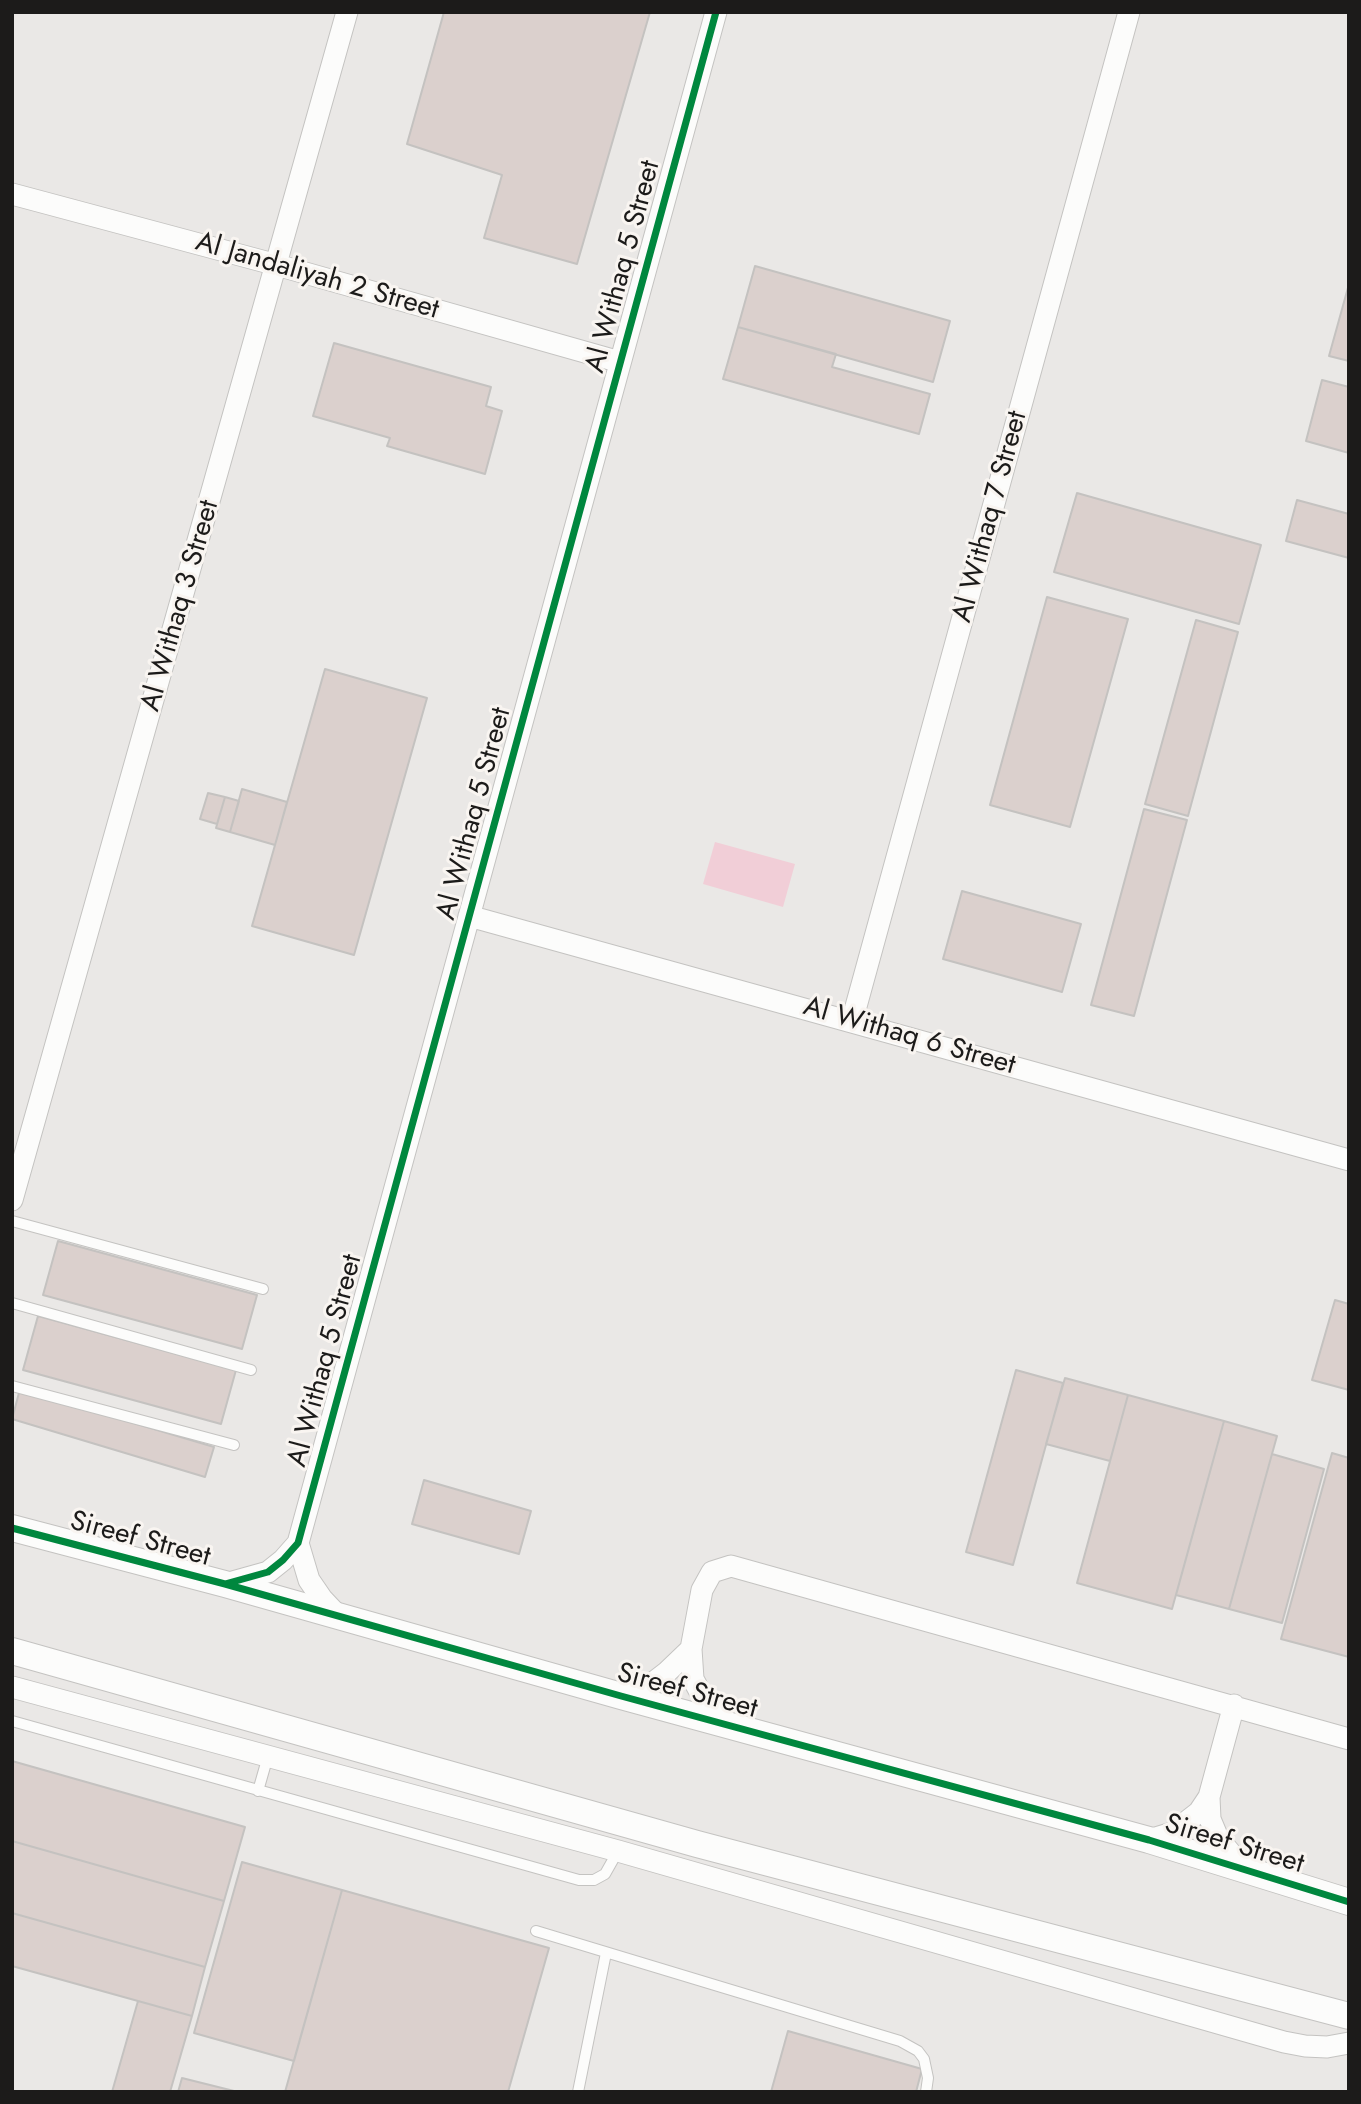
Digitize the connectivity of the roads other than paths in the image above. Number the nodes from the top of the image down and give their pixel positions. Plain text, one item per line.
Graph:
1 (347, 12) edge
2 (716, 12) edge
3 (1129, 12) edge
4 (12, 194) edge
5 (277, 265) junction
6 (620, 362) junction
7 (469, 916) junction
8 (852, 1021) junction
9 (1349, 1160) edge
10 (12, 1200) edge
11 (12, 1221) edge
12 (263, 1289) dead end
13 (12, 1303) edge
14 (251, 1370) dead end
15 (12, 1386) edge
16 (234, 1445) dead end
17 (12, 1528) edge
18 (299, 1543) junction
19 (225, 1584) junction
20 (338, 1616) junction
21 (691, 1649) junction
22 (12, 1651) edge
23 (12, 1687) edge
24 (621, 1696) junction
25 (1234, 1705) junction
26 (12, 1721) edge
27 (724, 1724) junction
28 (1349, 1739) edge
29 (268, 1756) junction
30 (258, 1791) junction
31 (1209, 1797) junction
32 (1149, 1840) junction
33 (618, 1851) junction
34 (1243, 1868) junction
35 (1349, 1902) edge
36 (536, 1931) dead end
37 (606, 1953) junction
38 (1349, 2016) edge
39 (1349, 2043) edge
40 (578, 2092) edge
41 (926, 2092) edge

1 - 5 street, Al Withaq 3 Street
2 - 6 street, Al Withaq 5 Street
3 - 8 street, Al Withaq 7 Street
4 - 5 street, Al Jandaliyah 2 Street
5 - 6 street, Al Jandaliyah 2 Street
5 - 10 street, Al Withaq 3 Street
6 - 7 street, Al Withaq 5 Street
7 - 8 street, Al Withaq 6 Street
7 - 18 street, Al Withaq 5 Street
8 - 9 street, Al Withaq 6 Street
11 - 12 lane
13 - 14 lane
15 - 16 lane
17 - 19 street, Sireef Street
18 - 19 street
18 - 20 street
19 - 20 street, Sireef Street
20 - 24 street, Sireef Street
21 - 24 street
21 - 25 street
21 - 27 street
22 - 38 street
23 - 29 street
24 - 27 street, Sireef Street
25 - 28 street
25 - 31 street
26 - 30 lane
27 - 32 street, Sireef Street
29 - 30 lane
29 - 33 street
30 - 33 lane
31 - 32 street
31 - 34 street
32 - 34 street, Sireef Street
33 - 39 street
34 - 35 street, Sireef Street
36 - 37 lane
37 - 40 lane
37 - 41 lane

